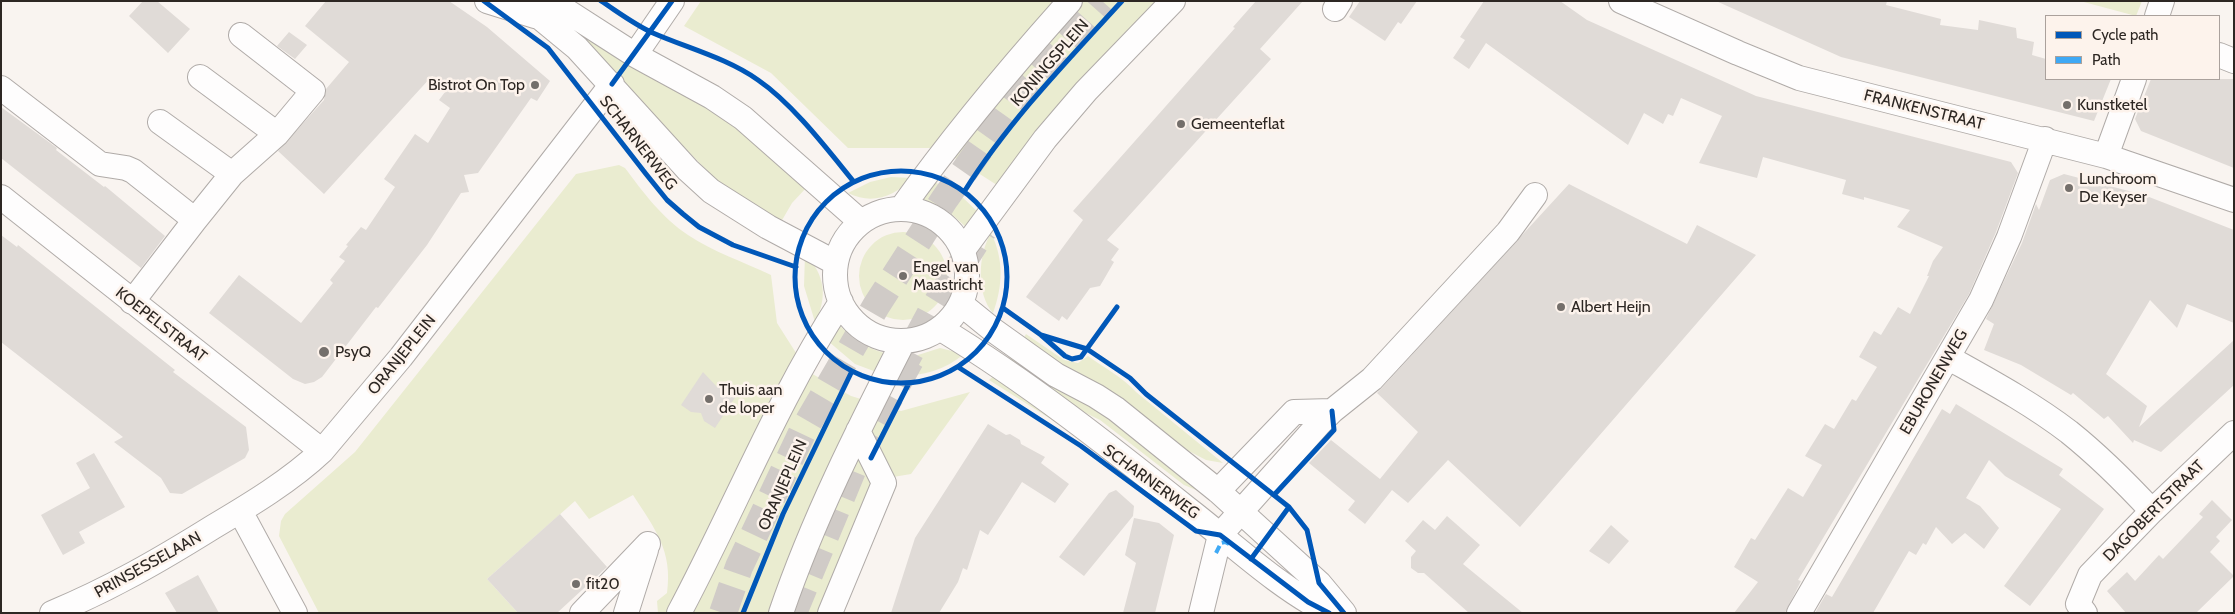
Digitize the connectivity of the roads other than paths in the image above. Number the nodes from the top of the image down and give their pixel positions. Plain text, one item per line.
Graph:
1 (487, 1) edge
2 (520, 1) edge
3 (672, 1) edge
4 (1070, 1) edge
5 (1172, 1) edge
6 (1621, 1) edge
7 (2162, 1) edge
8 (550, 6) edge
9 (2157, 15) edge
10 (241, 34) dead end
11 (635, 55) junction
12 (2220, 55) edge
13 (2234, 61) edge
14 (200, 77) dead end
15 (2134, 80) edge
16 (612, 84) junction
17 (1, 88) edge
18 (160, 122) dead end
19 (277, 134) junction
20 (2045, 139) junction
21 (2106, 156) junction
22 (232, 174) junction
23 (1535, 195) dead end
24 (1, 198) edge
25 (2234, 200) edge
26 (901, 209) junction
27 (195, 220) junction
28 (861, 222) junction
29 (963, 250) junction
30 (836, 263) junction
31 (132, 302) junction
32 (841, 302) junction
33 (962, 304) junction
34 (941, 329) junction
35 (903, 342) junction
36 (1949, 358) junction
37 (1332, 411) junction
38 (858, 431) junction
39 (2234, 432) edge
40 (322, 451) junction
41 (1218, 491) junction
42 (1241, 510) junction
43 (240, 511) junction
44 (2152, 511) junction
45 (1220, 535) junction
46 (2083, 604) edge
47 (52, 613) edge
48 (296, 613) edge
49 (582, 613) edge
50 (626, 613) edge
51 (679, 613) edge
52 (781, 613) edge
53 (830, 613) edge
54 (1201, 613) edge
55 (1329, 613) edge
56 (1344, 613) edge
57 (1799, 613) edge

1 - 8 street, SCHARNERWEG
2 - 8 street, SCHARNERWEG
3 - 11 street
4 - 26 street, KONINGSPLEIN
5 - 29 street
6 - 20 street, FRANKENSTRAAT
7 - 9 street
8 - 11 street, SCHARNERWEG
8 - 16 street, SCHARNERWEG
10 - 19 street
11 - 28 street, SCHARNERWEG
12 - 13 street
14 - 19 street
15 - 21 street
16 - 30 street, SCHARNERWEG
16 - 40 street, ORANJEPLEIN
17 - 27 street
18 - 22 street
19 - 22 street
20 - 21 street, FRANKENSTRAAT
20 - 36 street, EBURONENWEG
21 - 25 street, FRANKENSTRAAT
22 - 27 street
23 - 37 street
24 - 31 street, KOEPELSTRAAT
26 - 28 street
26 - 29 street
27 - 31 street
28 - 30 street
29 - 33 street
30 - 32 street
31 - 40 street, KOEPELSTRAAT
32 - 35 street
32 - 51 street, ORANJEPLEIN
33 - 34 street
33 - 41 street, SCHARNERWEG
34 - 35 street
34 - 45 street, SCHARNERWEG
35 - 38 street
36 - 44 street
36 - 57 street, EBURONENWEG
37 - 41 street
37 - 42 street
38 - 52 street
38 - 53 street
39 - 44 street, DAGOBERTSTRAAT
40 - 43 street, ORANJEPLEIN
41 - 42 street, SCHARNERWEG
42 - 45 street
42 - 56 street, SCHARNERWEG
43 - 47 street, PRINSESSELAAN
43 - 48 street
44 - 46 street, DAGOBERTSTRAAT
45 - 54 street
45 - 55 street, SCHARNERWEG
49 - 50 street

